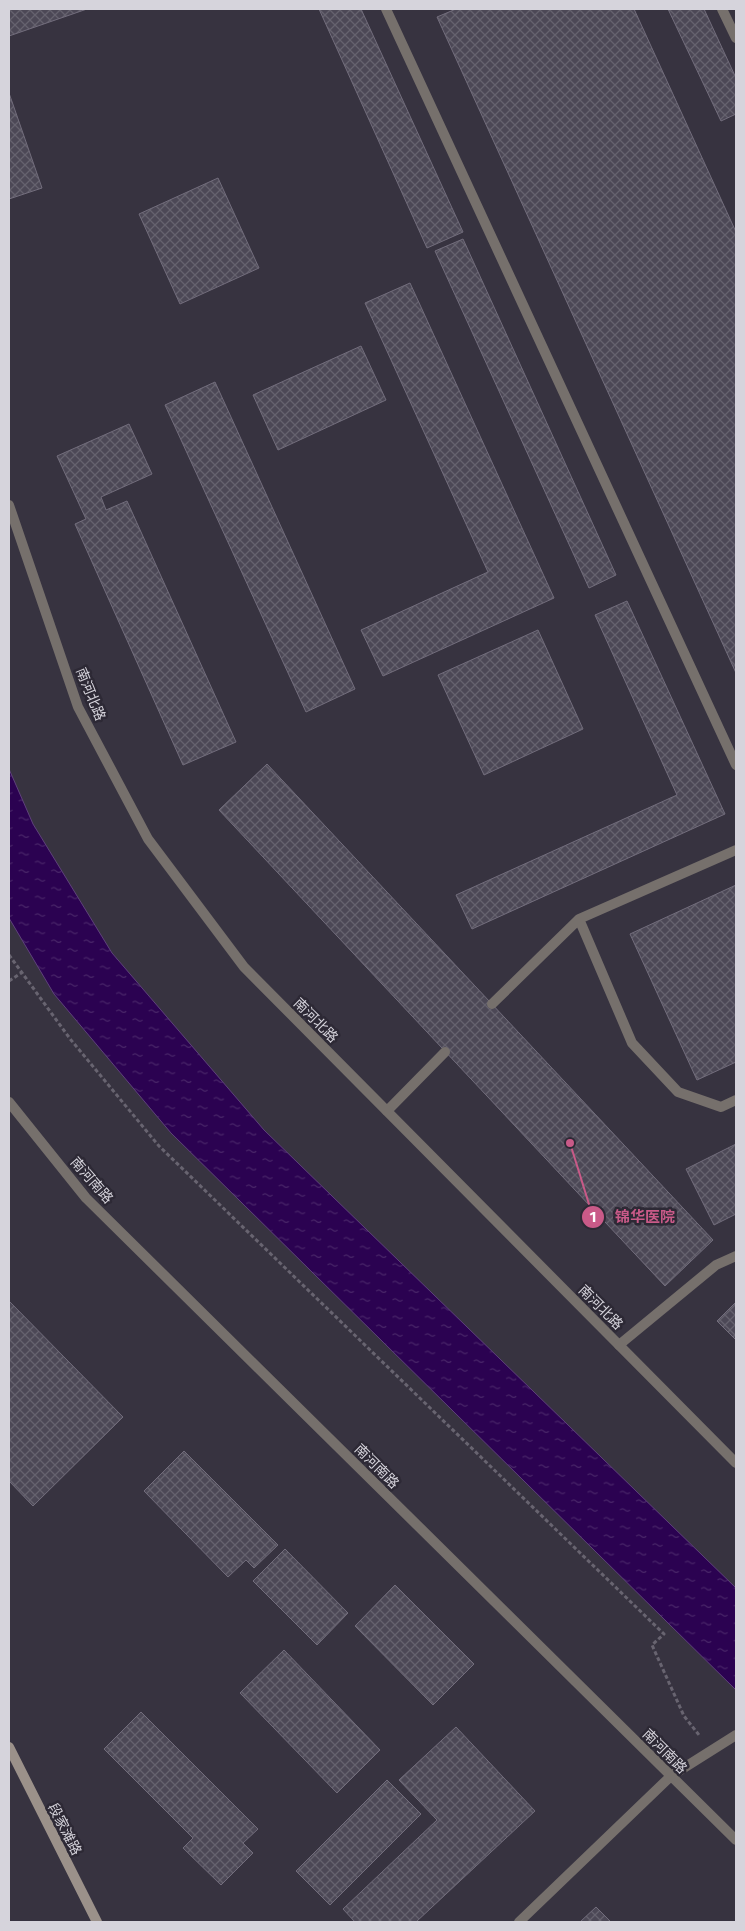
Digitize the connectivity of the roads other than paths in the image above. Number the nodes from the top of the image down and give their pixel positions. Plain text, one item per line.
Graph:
1 (386, 9) edge
2 (722, 9) edge
3 (736, 38) edge
4 (9, 506) edge
5 (736, 765) edge
6 (736, 850) edge
7 (579, 919) junction
8 (492, 1004) dead end
9 (445, 1052) dead end
10 (736, 1100) edge
11 (9, 1102) edge
12 (387, 1111) junction
13 (736, 1256) edge
14 (619, 1345) junction
15 (736, 1463) edge
16 (734, 1737) edge
17 (9, 1747) edge
18 (671, 1776) junction
19 (736, 1840) edge
20 (97, 1922) edge
21 (519, 1922) edge

1 - 5 street
2 - 3 street
4 - 12 street, 南河北路
6 - 7 street
7 - 8 street
7 - 10 street
9 - 12 street
11 - 18 street, 南河南路
12 - 14 street, 南河北路
13 - 14 street
14 - 15 street, 南河北路
16 - 18 street
17 - 20 main road, 段家滩路
18 - 19 street, 南河南路
18 - 21 street

